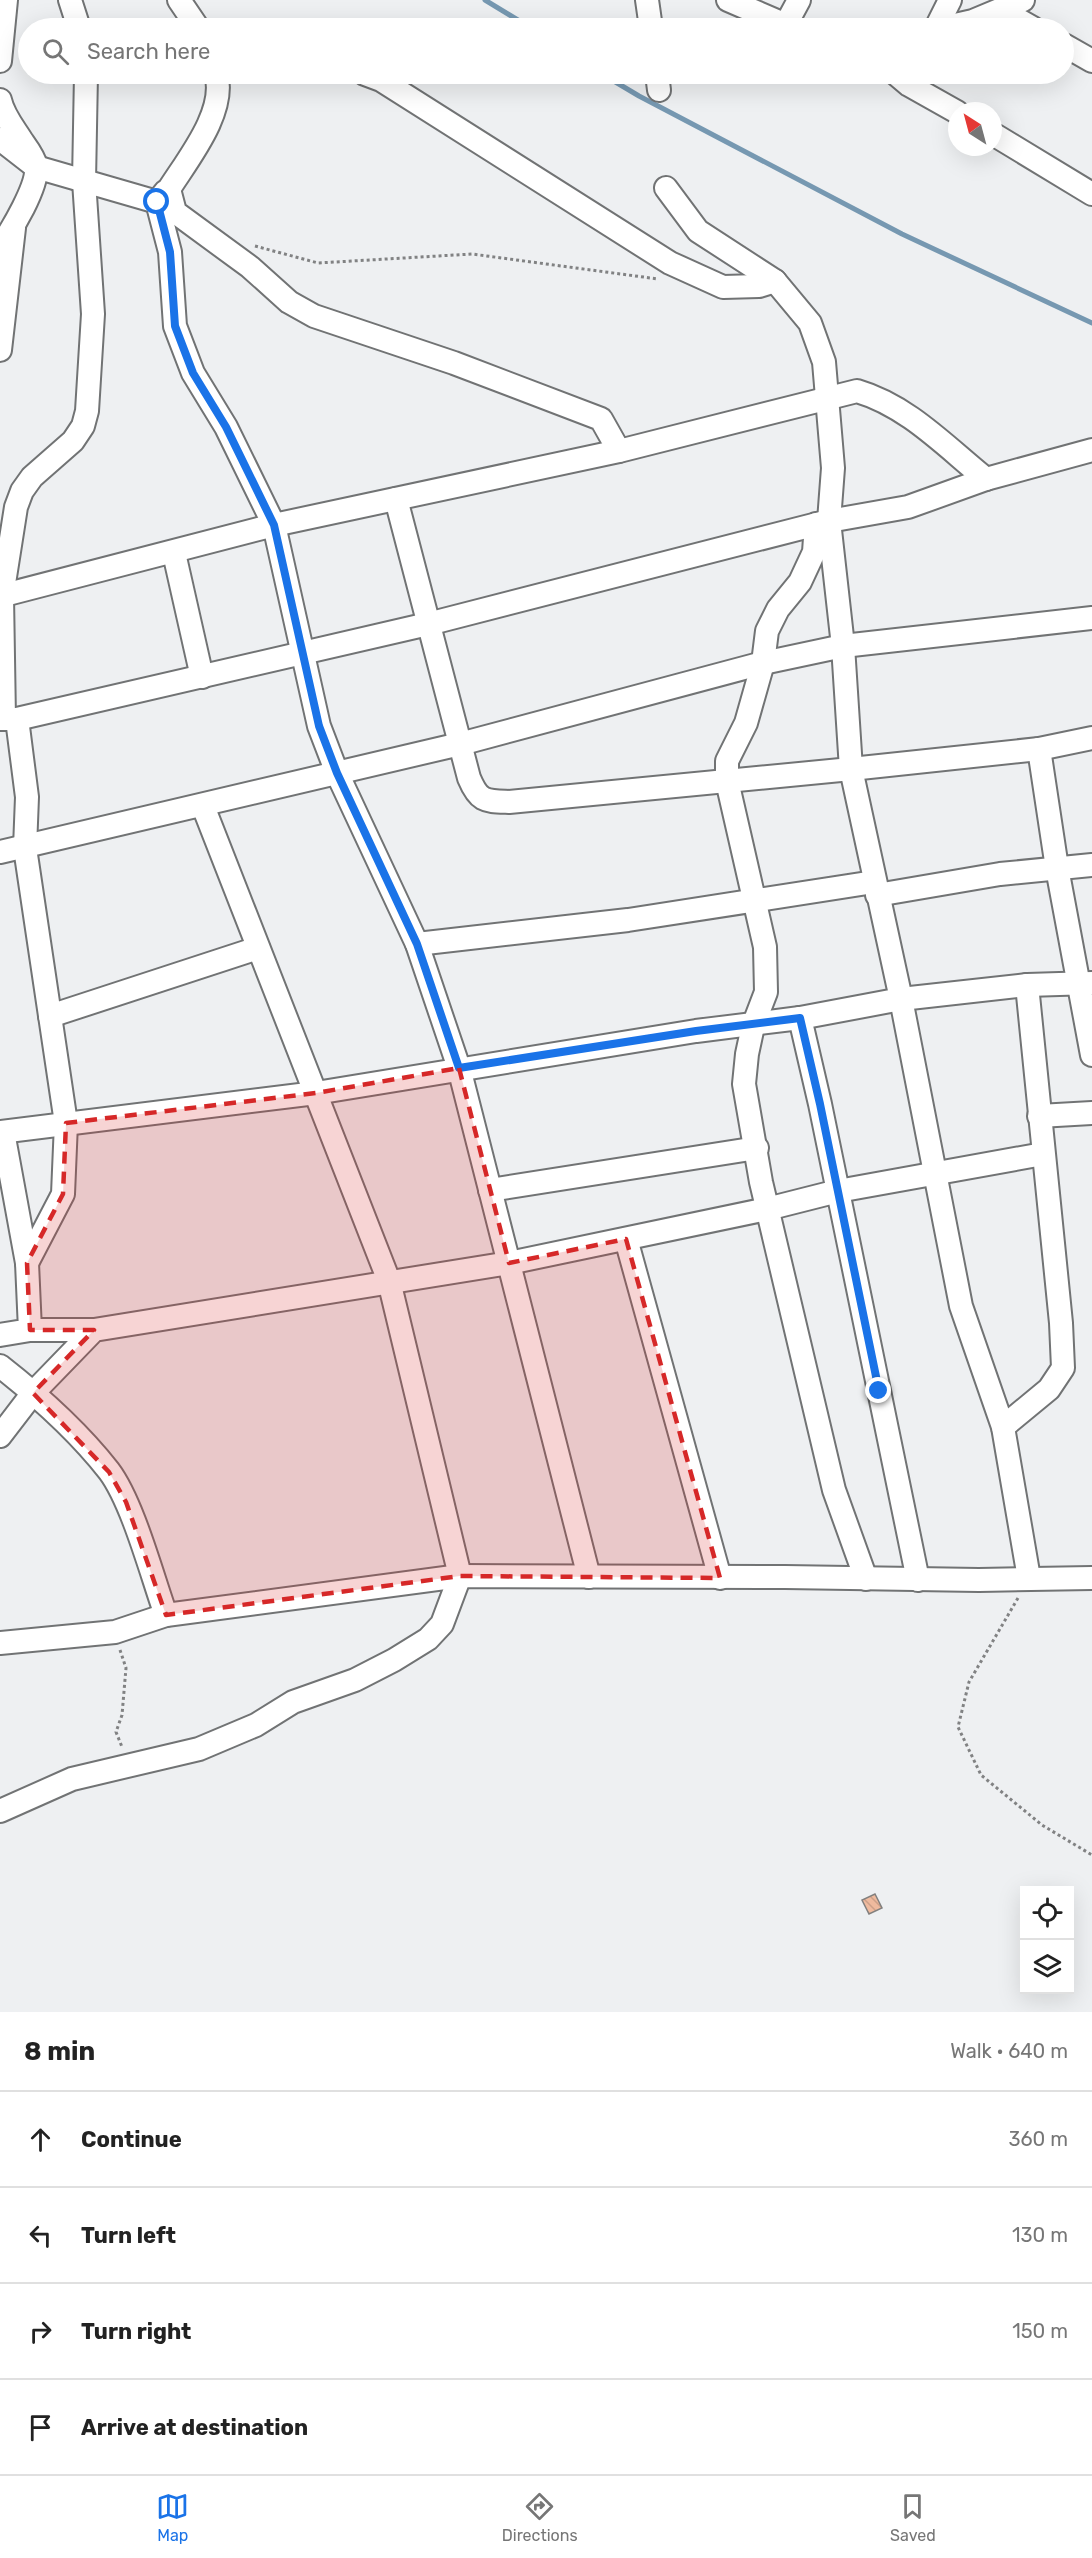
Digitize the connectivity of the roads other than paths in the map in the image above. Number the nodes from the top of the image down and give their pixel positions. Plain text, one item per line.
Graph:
1 (6, 0) edge
2 (70, 0) edge
3 (179, 0) edge
4 (647, 0) edge
5 (728, 0) edge
6 (799, 0) edge
7 (950, 0) edge
8 (1023, 0) edge
9 (1001, 10) junction
10 (76, 18) edge
11 (191, 18) edge
12 (650, 18) edge
13 (769, 18) edge
14 (792, 18) edge
15 (941, 18) edge
16 (975, 18) edge
17 (1015, 18) edge
18 (1074, 51) edge
19 (0, 61) edge
20 (1092, 62) edge
21 (86, 84) edge
22 (218, 84) edge
23 (387, 84) edge
24 (909, 84) edge
25 (0, 100) edge
26 (948, 107) edge
27 (0, 139) edge
28 (1002, 139) edge
29 (36, 167) junction
30 (84, 181) junction
31 (666, 188) dead end
32 (1092, 194) edge
33 (163, 195) junction
34 (15, 227) junction
35 (0, 247) edge
36 (775, 281) junction
37 (0, 350) edge
38 (826, 398) junction
39 (1092, 450) edge
40 (619, 451) junction
41 (986, 479) junction
42 (396, 500) junction
43 (822, 523) junction
44 (274, 525) junction
45 (174, 553) junction
46 (1, 596) edge
47 (1092, 618) edge
48 (428, 624) junction
49 (843, 646) junction
50 (304, 652) junction
51 (763, 663) junction
52 (202, 677) junction
53 (7, 719) edge
54 (1092, 738) edge
55 (460, 744) junction
56 (1039, 749) junction
57 (851, 769) junction
58 (337, 773) junction
59 (727, 781) junction
60 (203, 806) junction
61 (25, 848) junction
62 (0, 852) edge
63 (1092, 865) edge
64 (1057, 868) junction
65 (875, 888) junction
66 (756, 900) junction
67 (417, 944) junction
68 (258, 948) junction
69 (1086, 983) edge
70 (1027, 985) junction
71 (901, 999) junction
72 (50, 1016) junction
73 (800, 1018) junction
74 (753, 1026) junction
75 (1092, 1055) edge
76 (459, 1068) junction
77 (316, 1093) junction
78 (1092, 1113) edge
79 (1039, 1116) junction
80 (66, 1123) junction
81 (2, 1132) edge
82 (757, 1148) junction
83 (1043, 1154) junction
84 (935, 1174) junction
85 (490, 1190) junction
86 (838, 1191) junction
87 (767, 1209) junction
88 (626, 1239) junction
89 (27, 1263) junction
90 (509, 1263) junction
91 (389, 1281) junction
92 (30, 1330) junction
93 (94, 1330) junction
94 (0, 1335) edge
95 (0, 1366) edge
96 (33, 1393) junction
97 (1003, 1427) junction
98 (0, 1436) edge
99 (460, 1576) junction
100 (589, 1577) junction
101 (720, 1578) junction
102 (1029, 1578) junction
103 (1092, 1578) edge
104 (866, 1579) junction
105 (918, 1580) junction
106 (166, 1615) junction
107 (0, 1643) edge
108 (0, 1810) edge

1 - 19 street
2 - 10 street
3 - 11 street
4 - 12 street
5 - 13 street
6 - 14 street
7 - 15 street
8 - 9 street
9 - 16 street
9 - 17 street
18 - 20 street
21 - 30 street
22 - 33 street
23 - 36 street
24 - 26 street
25 - 29 street
27 - 29 street
28 - 32 street
29 - 30 street
29 - 34 street
30 - 33 street
30 - 46 street
31 - 36 street
33 - 40 street
33 - 44 street
34 - 35 street
34 - 37 street
36 - 38 street
38 - 40 street
38 - 41 street
38 - 43 street
39 - 41 street
40 - 42 street
41 - 43 street
42 - 44 street
42 - 48 street
43 - 48 street
43 - 49 street
43 - 51 street
44 - 45 street
44 - 50 street
45 - 46 street
45 - 52 street
46 - 53 street
47 - 49 street
48 - 50 street
48 - 55 street
49 - 51 street
49 - 57 street
50 - 52 street
50 - 58 street
51 - 55 street
51 - 59 street
52 - 53 street
53 - 61 street
54 - 56 street
55 - 58 street
55 - 59 street
56 - 57 street
56 - 64 street
57 - 59 street
57 - 65 street
58 - 60 street
58 - 67 street
59 - 66 street
60 - 61 street
60 - 68 street
61 - 62 street
61 - 72 street
63 - 64 street
64 - 65 street
64 - 69 street
65 - 66 street
65 - 71 street
66 - 67 street
66 - 74 street
67 - 76 street
68 - 72 street
68 - 77 street
69 - 70 street
69 - 75 street
70 - 71 street
70 - 79 street
71 - 73 street
71 - 84 street
72 - 80 street
73 - 74 street
73 - 86 street
74 - 76 street
74 - 82 street
76 - 77 street
76 - 85 street
77 - 80 street
77 - 91 street
78 - 79 street
79 - 83 street
80 - 81 street
80 - 89 street
81 - 89 street
82 - 85 street
82 - 87 street
83 - 84 street
83 - 97 street
84 - 86 street
84 - 97 street
85 - 90 street
86 - 87 street
86 - 105 street
87 - 88 street
87 - 104 street
88 - 90 street
88 - 101 street
89 - 92 street
90 - 91 street
90 - 100 street
91 - 93 street
91 - 99 street
92 - 93 street
92 - 94 street
93 - 96 street
95 - 96 street
96 - 98 street
96 - 106 street
97 - 102 street
99 - 100 street
99 - 106 street
99 - 108 street
100 - 101 street
101 - 104 street
102 - 103 street
102 - 105 street
104 - 105 street
106 - 107 street

